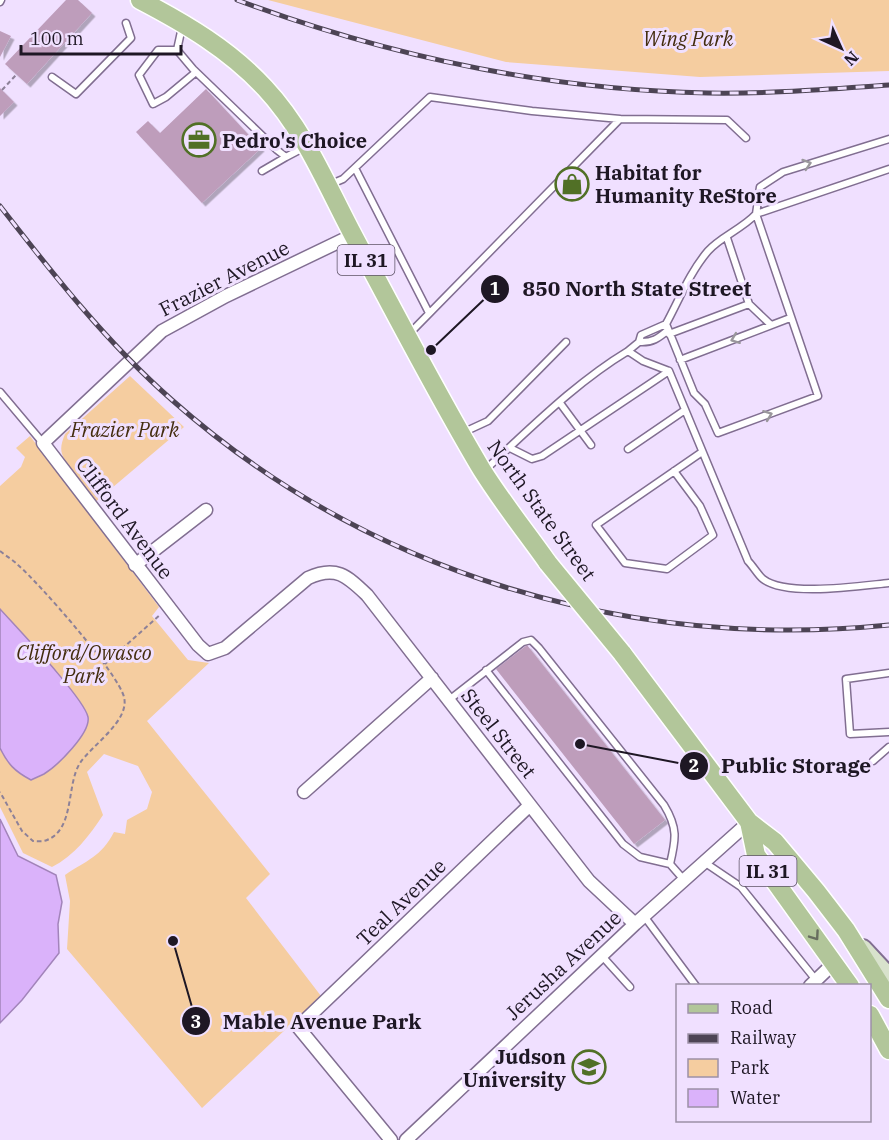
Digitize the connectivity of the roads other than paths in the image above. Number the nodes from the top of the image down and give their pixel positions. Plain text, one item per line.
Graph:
1 (140, 0) edge
2 (126, 23) dead end
3 (183, 24) junction
4 (177, 50) junction
5 (196, 72) junction
6 (52, 77) dead end
7 (620, 119) junction
8 (746, 138) dead end
9 (889, 139) edge
10 (307, 146) junction
11 (286, 157) junction
12 (355, 168) junction
13 (889, 169) edge
14 (262, 171) dead end
15 (327, 185) junction
16 (756, 214) junction
17 (353, 235) junction
18 (727, 237) junction
19 (749, 304) junction
20 (429, 313) junction
21 (790, 318) junction
22 (771, 325) junction
23 (668, 330) junction
24 (408, 335) junction
25 (566, 342) dead end
26 (639, 342) junction
27 (628, 351) junction
28 (680, 360) junction
29 (669, 371) junction
30 (0, 392) edge
31 (560, 403) junction
32 (685, 410) junction
33 (581, 431) junction
34 (462, 433) junction
35 (43, 443) junction
36 (591, 445) dead end
37 (510, 448) junction
38 (628, 449) dead end
39 (702, 452) junction
40 (674, 471) junction
41 (483, 472) junction
42 (206, 510) dead end
43 (135, 565) junction
44 (330, 571) joint
45 (889, 583) edge
46 (486, 670) junction
47 (889, 673) edge
48 (432, 678) junction
49 (448, 700) junction
50 (889, 732) edge
51 (889, 747) edge
52 (873, 761) dead end
53 (304, 792) dead end
54 (530, 805) junction
55 (749, 822) junction
56 (704, 862) junction
57 (670, 864) junction
58 (684, 880) junction
59 (640, 920) junction
60 (846, 930) junction
61 (602, 956) junction
62 (834, 963) junction
63 (889, 976) edge
64 (813, 983) edge
65 (694, 984) edge
66 (849, 984) edge
67 (630, 987) dead end
68 (889, 999) edge
69 (871, 1017) edge
70 (889, 1050) edge
71 (391, 1140) edge
72 (406, 1140) edge

1 - 3 main road, North State Street / IL 31
2 - 6 lane
3 - 4 lane
3 - 10 main road, North State Street / IL 31
4 - 5 lane
4 - 5 lane
5 - 11 lane
7 - 8 lane
7 - 12 lane
7 - 20 lane
16 -> 9 lane
10 - 11 lane
10 - 15 main road, North State Street / IL 31
11 - 14 lane
12 - 15 lane
12 - 20 lane
13 - 16 lane
15 - 17 main road, North State Street / IL 31
16 - 18 lane
16 - 21 lane
17 - 24 main road, North State Street / IL 31
17 - 35 street, Frazier Avenue
18 - 19 lane
18 - 23 lane
19 - 22 lane
19 - 23 lane
20 - 24 lane
21 - 22 lane
28 -> 21 lane
22 -> 28 lane
23 - 26 lane
23 - 26 lane
23 - 28 lane
24 - 34 main road, North State Street / IL 31
25 - 34 lane
26 - 27 lane
27 - 29 lane
27 - 31 lane
29 - 32 lane
29 - 33 lane
30 - 35 lane, Clifford Avenue
31 - 33 lane
31 - 37 lane
32 - 38 lane
32 - 39 lane
33 - 36 lane
33 - 37 lane
34 - 41 main road, North State Street / IL 31
35 - 43 street, Clifford Avenue
37 - 41 lane
39 - 40 lane
39 - 45 lane
40 - 40 lane
41 - 55 main road, North State Street / IL 31, bridge
42 - 43 street
43 - 44 street, Clifford Avenue
44 - 48 street, Steel Street
46 - 49 lane
46 - 57 lane
46 - 57 lane
47 - 50 lane
48 - 49 street, Steel Street
48 - 53 street
49 - 54 street, Steel Street
51 - 52 lane
54 - 59 street, Steel Street
54 - 71 street, Teal Avenue
55 - 56 street, Jerusha Avenue
55 - 60 main road, North State Street / IL 31
55 -> 62 main road, North State Street / IL 31
56 - 58 street, Jerusha Avenue
56 - 64 lane
57 - 58 lane
58 - 59 street, Jerusha Avenue
59 - 61 street, Jerusha Avenue
59 - 65 lane
60 - 63 main road
60 - 68 main road, North State Street / IL 31
61 - 67 lane
61 - 72 street, Jerusha Avenue
62 - 64 street
62 - 66 main road, North State Street / IL 31
69 - 70 main road

